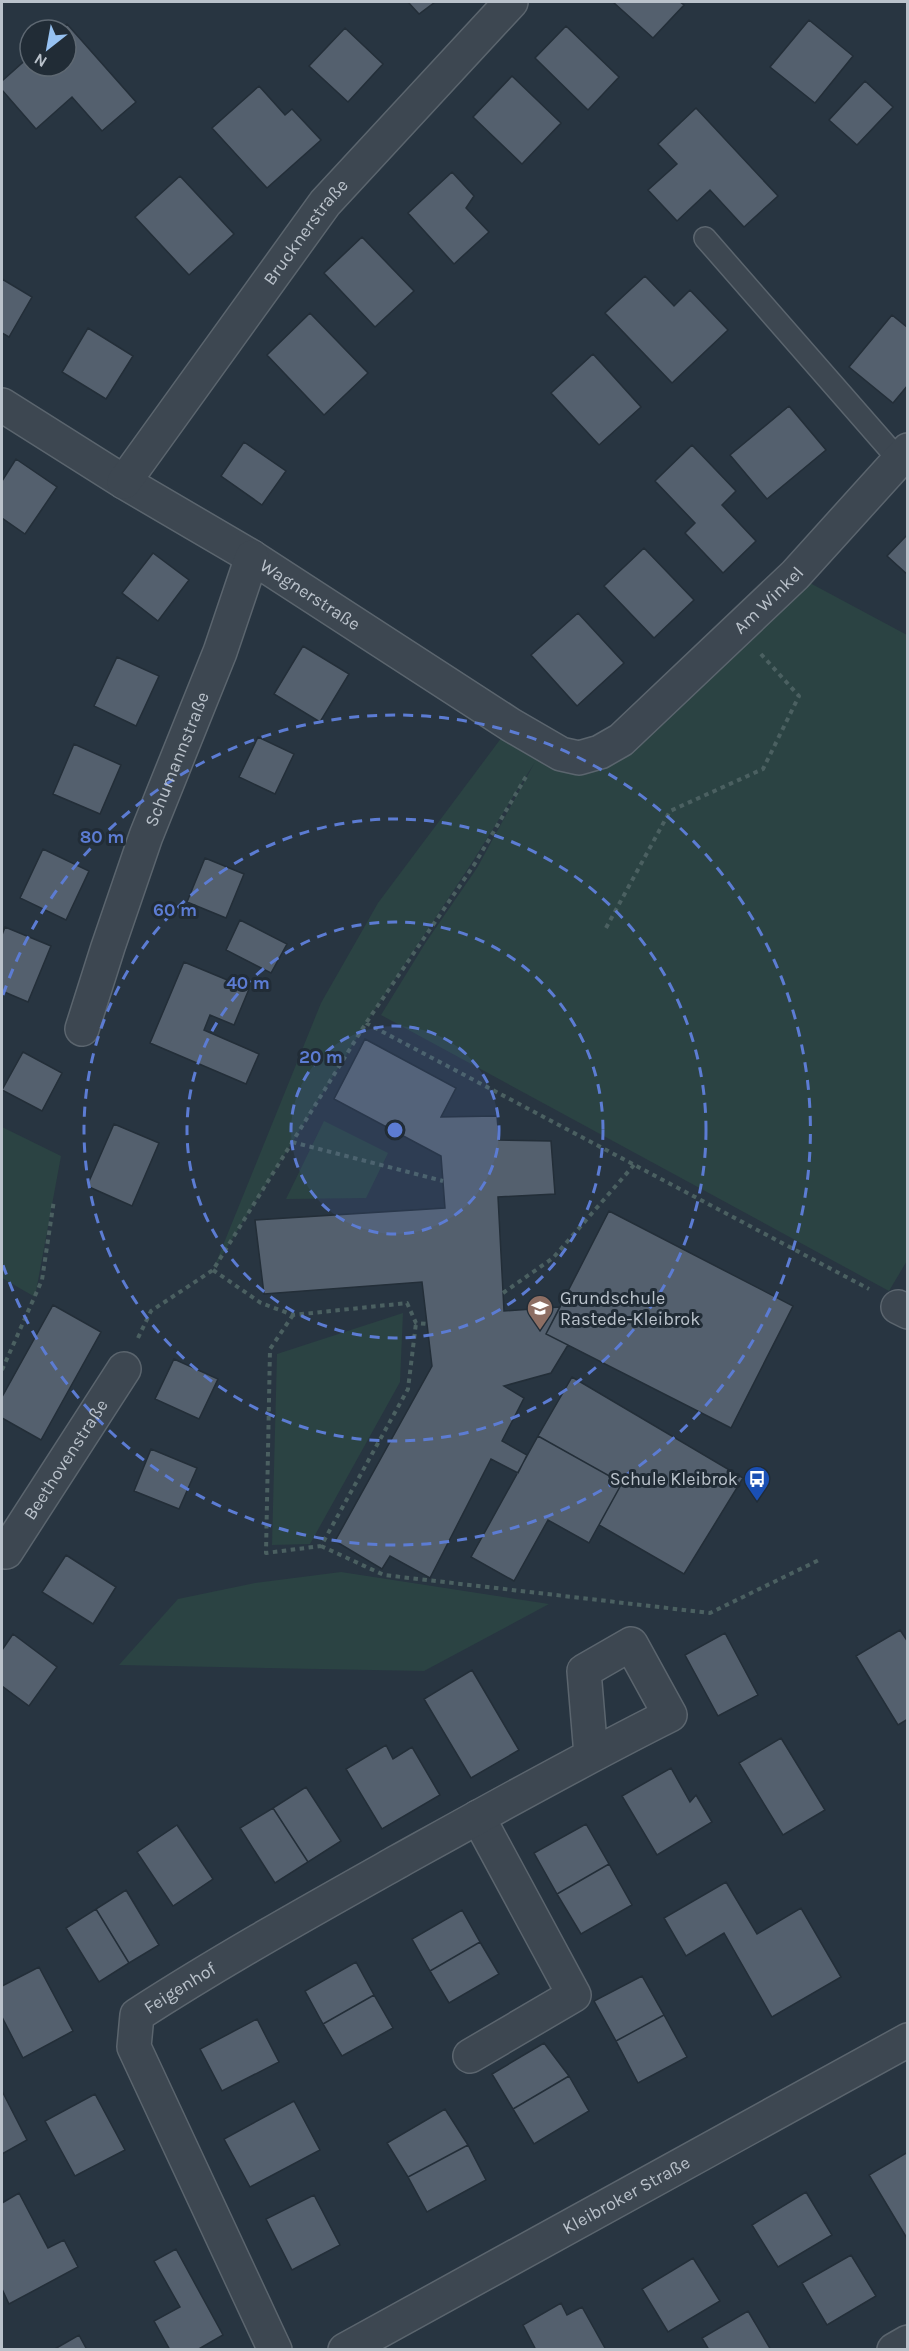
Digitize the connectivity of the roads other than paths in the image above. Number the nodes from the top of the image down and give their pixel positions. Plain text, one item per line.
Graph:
1 (510, 2) edge
2 (705, 238) dead end
3 (2, 405) edge
4 (903, 455) edge
5 (124, 482) junction
6 (252, 557) junction
7 (621, 740) joint
8 (82, 1029) dead end
9 (124, 1369) road end
10 (3, 1553) edge
11 (591, 1755) dead end
12 (478, 1817) junction
13 (908, 2040) edge
14 (470, 2056) dead end
15 (908, 2342) edge
16 (275, 2349) edge
17 (345, 2349) edge
18 (894, 2349) edge

1 - 5 street, Brucknerstraße
2 - 4 lane
3 - 5 street, Wagnerstraße
4 - 7 street, Am Winkel
5 - 6 street, Wagnerstraße
6 - 7 street, Wagnerstraße
6 - 8 street, Schumannstraße
9 - 10 street, Beethovenstraße
11 - 12 street, Feigenhof
12 - 14 street
12 - 16 street, Feigenhof
13 - 17 street, Kleibroker Straße
15 - 18 street

